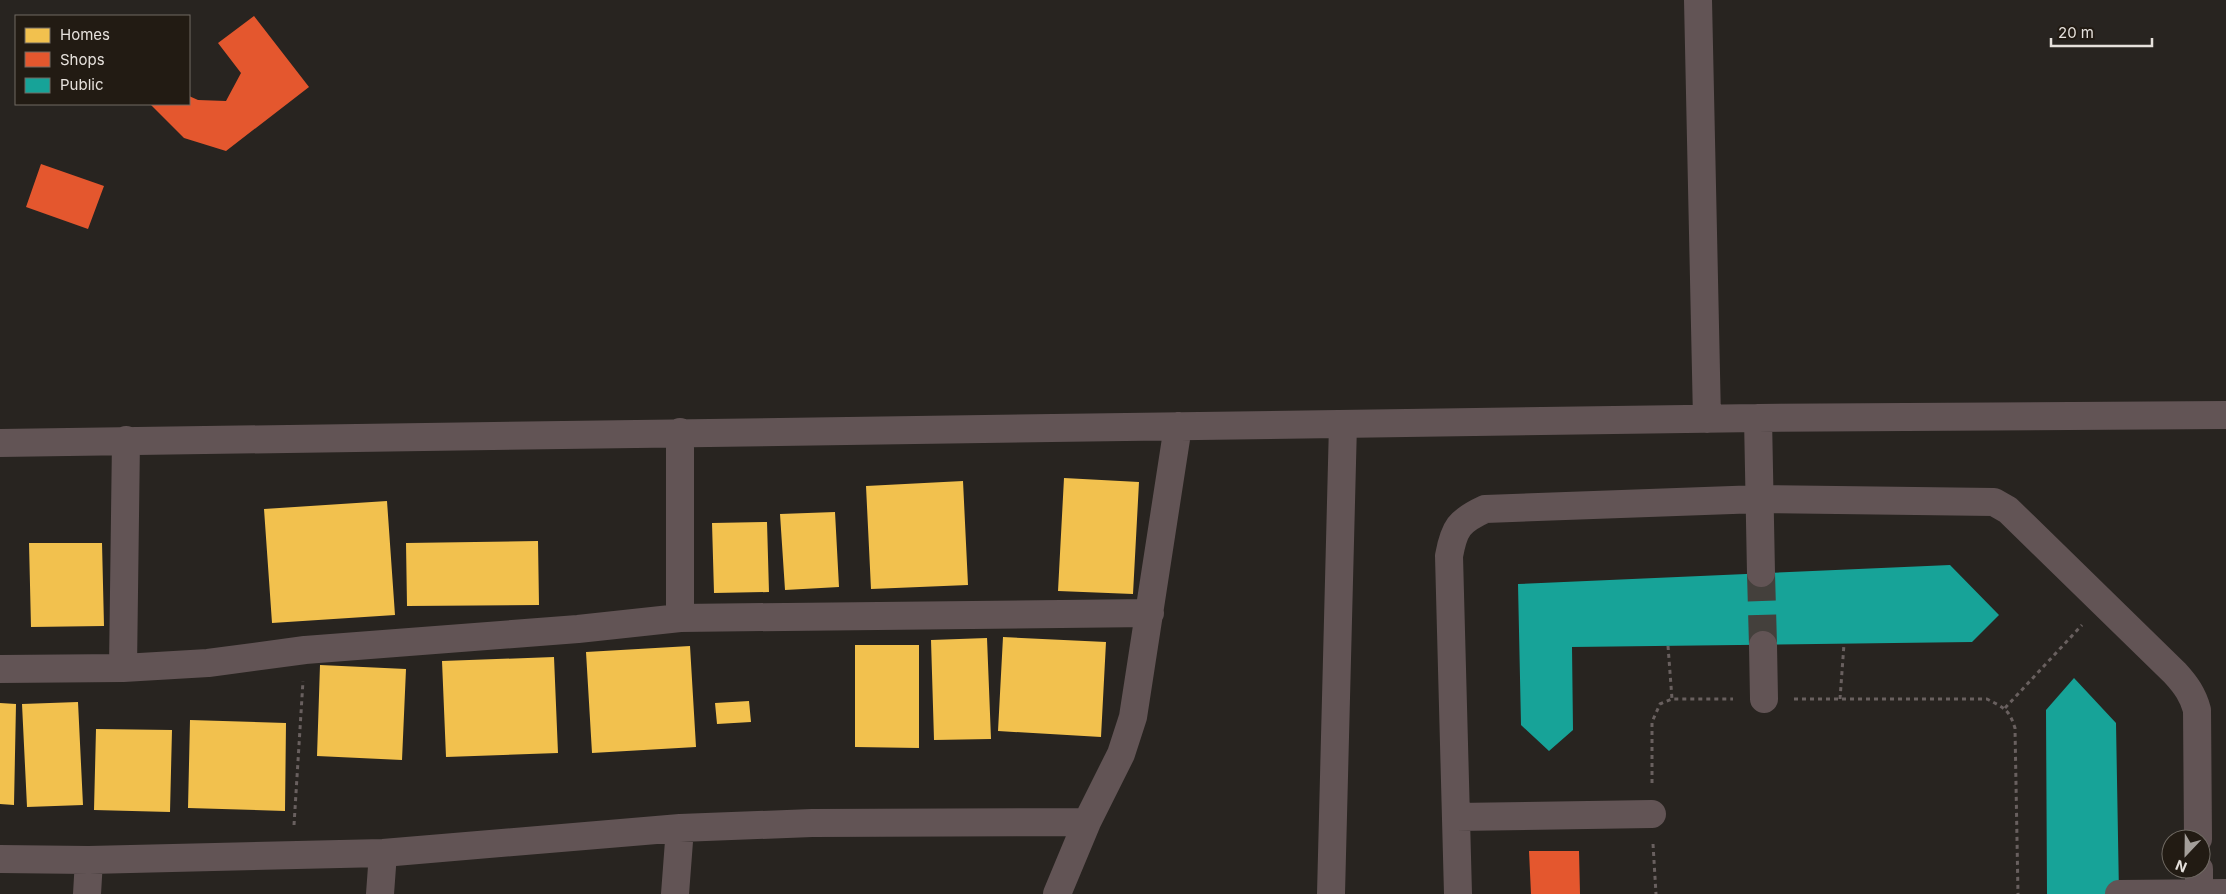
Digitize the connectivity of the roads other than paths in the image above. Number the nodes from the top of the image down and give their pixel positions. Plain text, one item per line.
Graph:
1 (1698, 0) edge
2 (2226, 415) edge
3 (1758, 418) junction
4 (1706, 419) junction
5 (1343, 424) junction
6 (1178, 426) junction
7 (680, 432) junction
8 (126, 440) junction
9 (0, 442) edge
10 (1760, 500) junction
11 (1761, 573) tunnel mouth
12 (1150, 612) junction
13 (680, 618) junction
14 (1763, 645) tunnel mouth
15 (122, 668) junction
16 (0, 669) edge
17 (1764, 699) road end
18 (1652, 814) road end
19 (1456, 817) junction
20 (1087, 822) junction
21 (680, 828) junction
22 (2198, 829) edge
23 (383, 853) junction
24 (0, 859) edge
25 (89, 860) junction
26 (2199, 885) edge
27 (2226, 893) edge
28 (87, 894) edge
29 (380, 894) edge
30 (675, 894) edge
31 (1057, 894) edge
32 (1331, 894) edge
33 (1458, 894) edge
34 (2119, 894) edge

1 - 4 street
2 - 3 street
3 - 4 street
3 - 10 street
4 - 5 street
5 - 6 street
5 - 32 street
6 - 7 street
6 - 12 street
7 - 8 street
7 - 13 street
8 - 9 street
8 - 15 street
10 - 11 street
10 - 19 street
10 - 22 street
12 - 13 street
12 - 20 street
13 - 15 street
14 - 17 street
15 - 16 street
18 - 19 street
19 - 33 street
20 - 21 street
20 - 31 street
21 - 23 street
21 - 30 street
23 - 25 street
23 - 29 street
24 - 25 street
25 - 28 street
26 - 27 street
26 - 34 street

